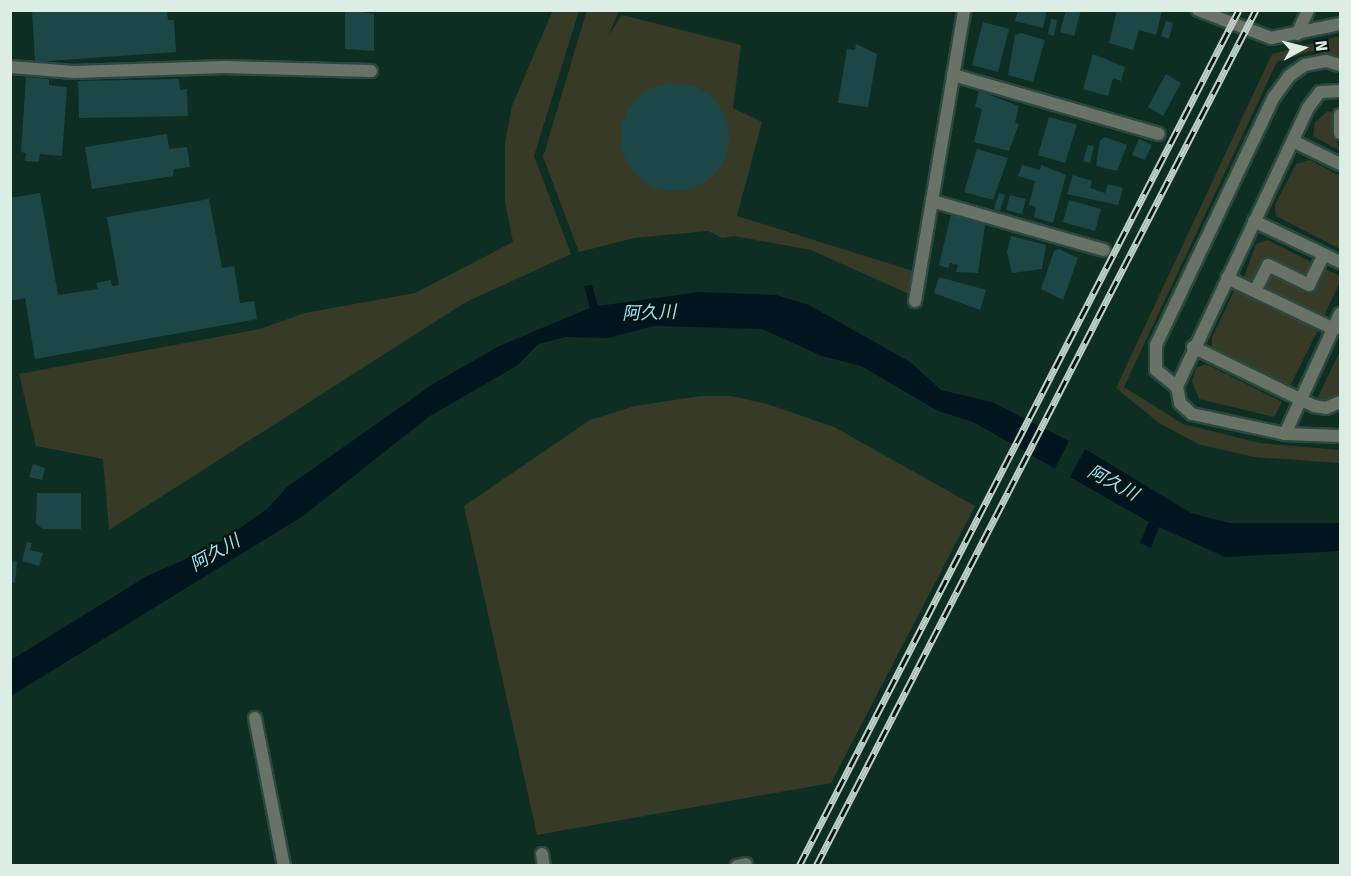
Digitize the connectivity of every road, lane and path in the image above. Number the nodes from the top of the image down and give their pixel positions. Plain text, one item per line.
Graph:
1 (964, 10) edge
2 (1198, 10) edge
3 (1308, 10) edge
4 (1341, 24) edge
5 (1297, 34) junction
6 (1341, 65) edge
7 (10, 67) edge
8 (370, 71) dead end
9 (953, 75) junction
10 (1341, 91) edge
11 (1341, 115) edge
12 (1341, 133) edge
13 (1159, 134) dead end
14 (1293, 141) junction
15 (1341, 164) edge
16 (932, 201) junction
17 (1254, 221) junction
18 (1104, 250) dead end
19 (1324, 254) junction
20 (1341, 262) edge
21 (1227, 278) junction
22 (1255, 291) junction
23 (915, 301) dead end
24 (1341, 314) edge
25 (1334, 329) junction
26 (1193, 347) junction
27 (1177, 387) junction
28 (1301, 399) junction
29 (1341, 402) edge
30 (1285, 434) junction
31 (1341, 436) edge
32 (255, 718) dead end
33 (284, 866) edge

1 - 9 street
2 - 5 street
3 - 5 street
4 - 5 street
6 - 27 street
7 - 8 street
9 - 13 street
9 - 16 street
10 - 14 street
11 - 12 street
14 - 15 street
14 - 17 street
16 - 18 street
16 - 23 street
17 - 19 street
17 - 21 street
19 - 20 street
19 - 22 street
21 - 22 street
21 - 26 street
22 - 25 street
24 - 25 street
25 - 28 street
26 - 27 street
26 - 28 street
27 - 30 street
28 - 29 street
28 - 30 street
30 - 31 street
32 - 33 street

